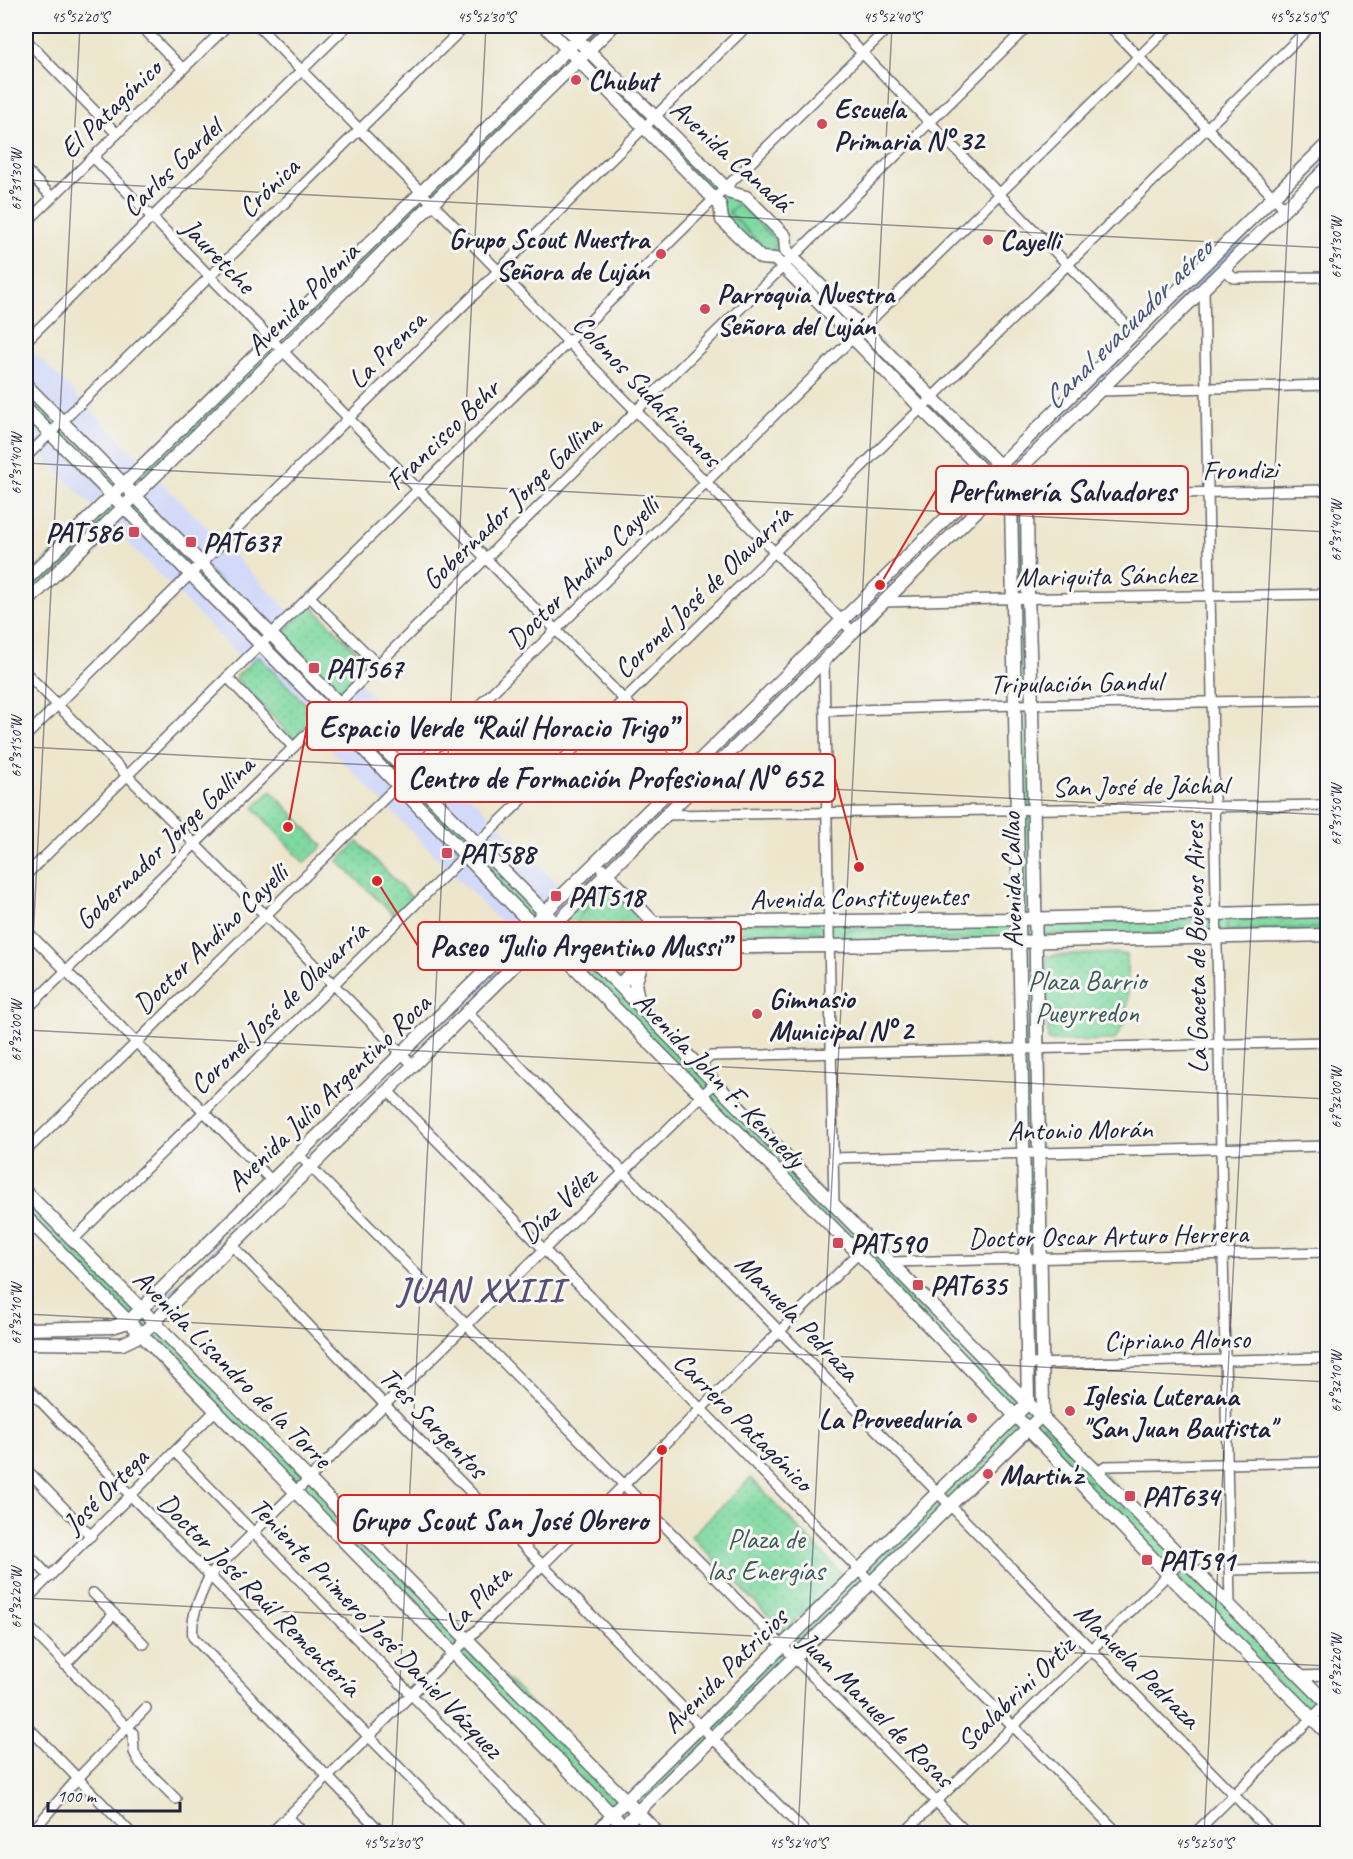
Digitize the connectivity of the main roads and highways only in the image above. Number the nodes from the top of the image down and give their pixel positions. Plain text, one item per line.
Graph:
1 (544, 26) edge
2 (564, 26) edge
3 (591, 26) edge
4 (613, 26) edge
5 (577, 39) junction
6 (567, 49) junction
7 (588, 50) junction
8 (578, 60) junction
9 (1328, 143) edge
10 (1326, 171) edge
11 (26, 385) edge
12 (26, 409) edge
13 (1000, 466) junction
14 (1013, 476) junction
15 (988, 477) junction
16 (123, 484) junction
17 (1000, 489) junction
18 (111, 496) junction
19 (135, 496) junction
20 (123, 508) junction
21 (26, 580) edge
22 (26, 603) edge
23 (596, 863) junction
24 (608, 875) junction
25 (1328, 911) edge
26 (545, 913) junction
27 (1036, 918) junction
28 (1019, 919) junction
29 (654, 923) junction
30 (533, 925) junction
31 (557, 925) junction
32 (1328, 935) edge
33 (545, 937) junction
34 (1036, 941) junction
35 (1020, 942) junction
36 (655, 948) junction
37 (643, 960) junction
38 (619, 985) junction
39 (595, 986) junction
40 (639, 1005) junction
41 (26, 1192) edge
42 (26, 1217) edge
43 (141, 1309) junction
44 (128, 1322) junction
45 (154, 1322) junction
46 (26, 1329) edge
47 (141, 1335) junction
48 (26, 1343) edge
49 (1028, 1403) junction
50 (1016, 1415) junction
51 (1041, 1416) junction
52 (1029, 1428) junction
53 (1327, 1704) edge
54 (1328, 1734) edge
55 (626, 1800) junction
56 (638, 1812) junction
57 (612, 1814) junction
58 (623, 1831) edge
59 (659, 1833) edge

1 - 6 main road, Avenida Canadá
2 - 5 main road, Avenida Canadá
3 - 5 main road, Avenida Polonia
4 - 7 main road, Avenida Polonia
5 - 6 main road, Avenida Polonia
5 - 7 main road, Avenida Canadá
6 - 8 main road, Avenida Canadá
6 - 16 main road, Avenida Polonia
7 - 8 main road, Avenida Polonia
7 - 13 main road, Avenida Canadá
8 - 15 main road, Avenida Canadá
8 - 19 main road, Avenida Polonia
9 - 13 main road, Avenida Julio Argentino Roca
10 - 14 main road, Avenida Julio Argentino Roca
11 - 16 main road, Avenida John F. Kennedy
12 - 18 main road, Avenida John F. Kennedy
13 - 14 main road, Avenida Canadá
13 - 15 main road, Avenida Julio Argentino Roca
14 - 17 main road, Avenida Julio Argentino Roca
14 - 27 main road, Avenida Callao
15 - 17 main road, Avenida Canadá
15 - 23 main road, Avenida Julio Argentino Roca
16 - 18 main road, Avenida Polonia
16 - 19 main road, Avenida John F. Kennedy
17 - 24 main road, Avenida Julio Argentino Roca
17 - 28 main road, Avenida Callao
18 - 20 main road, Avenida John F. Kennedy
18 - 21 main road, Avenida Polonia
19 - 20 main road, Avenida Polonia
19 - 26 main road, Avenida John F. Kennedy
20 - 22 main road, Avenida Polonia
20 - 30 main road, Avenida John F. Kennedy
23 - 24 main road
23 - 26 main road, Avenida Julio Argentino Roca
24 - 29 main road
24 - 31 main road, Avenida Julio Argentino Roca
25 - 27 main road, Avenida Constituyentes
26 - 30 main road, Avenida Julio Argentino Roca
26 - 31 main road, Avenida John F. Kennedy
27 - 28 main road, Avenida Constituyentes
27 - 34 main road, Avenida Callao
28 - 29 main road, Avenida Constituyentes
28 - 35 main road, Avenida Callao
29 - 36 main road
30 - 33 main road, Avenida John F. Kennedy
30 - 43 main road, Avenida Julio Argentino Roca
31 - 33 main road, Avenida Julio Argentino Roca
31 - 38 main road, Avenida John F. Kennedy
32 - 34 main road, Avenida Constituyentes
33 - 39 main road, Avenida John F. Kennedy
33 - 45 main road, Avenida Julio Argentino Roca
34 - 35 main road, Avenida Constituyentes
34 - 51 main road, Avenida Callao
35 - 36 main road, Avenida Constituyentes
35 - 49 main road, Avenida Callao
36 - 37 main road
37 - 38 main road
37 - 40 main road
38 - 39 main road
38 - 40 main road, Avenida John F. Kennedy
39 - 50 main road, Avenida John F. Kennedy
40 - 49 main road, Avenida John F. Kennedy
41 - 43 main road, Avenida Lisandro de la Torre
42 - 44 main road, Avenida Lisandro de la Torre
43 - 44 main road, Avenida Julio Argentino Roca
43 - 45 main road, Avenida Lisandro de la Torre
44 - 46 main road
44 - 47 main road, Avenida Lisandro de la Torre
45 - 47 main road, Avenida Julio Argentino Roca
45 - 55 main road, Avenida Lisandro de la Torre
47 - 48 main road, Avenida Julio Argentino Roca
47 - 57 main road, Avenida Lisandro de la Torre
49 - 50 main road
49 - 51 main road, Avenida John F. Kennedy
50 - 52 main road, Avenida John F. Kennedy
50 - 55 main road, Avenida Patricios
51 - 52 main road
51 - 53 main road, Avenida John F. Kennedy
52 - 54 main road, Avenida John F. Kennedy
52 - 56 main road, Avenida Patricios
55 - 56 main road, Avenida Lisandro de la Torre
55 - 57 main road, Avenida Patricios
56 - 58 main road, Avenida Patricios
56 - 59 main road, Avenida Lisandro de la Torre
57 - 58 main road, Avenida Lisandro de la Torre

